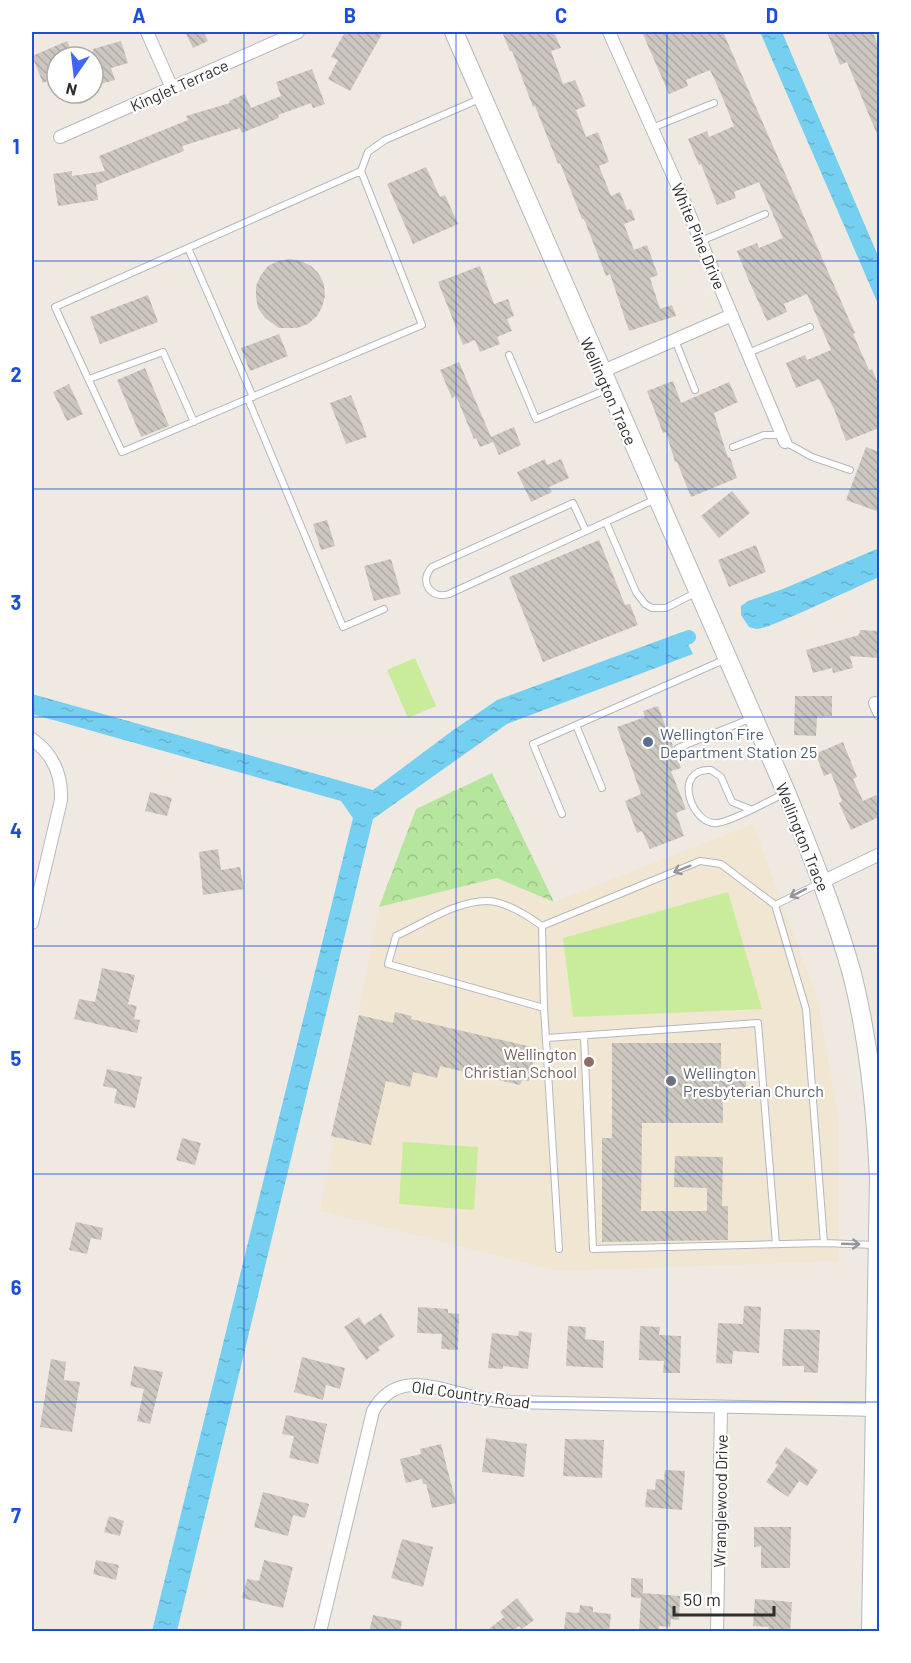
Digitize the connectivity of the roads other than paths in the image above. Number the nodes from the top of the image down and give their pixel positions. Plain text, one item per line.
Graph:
1 (147, 32) edge
2 (298, 32) edge
3 (454, 32) edge
4 (609, 32) edge
5 (172, 88) junction
6 (482, 98) junction
7 (714, 103) dead end
8 (652, 128) junction
9 (60, 137) dead end
10 (362, 171) junction
11 (765, 214) dead end
12 (701, 241) junction
13 (188, 248) junction
14 (732, 315) junction
15 (810, 327) dead end
16 (675, 339) junction
17 (748, 354) junction
18 (509, 355) dead end
19 (601, 372) junction
20 (89, 379) junction
21 (608, 388) junction
22 (695, 390) dead end
23 (251, 398) junction
24 (194, 422) junction
25 (783, 438) junction
26 (733, 447) dead end
27 (850, 470) dead end
28 (657, 499) junction
29 (606, 522) junction
30 (586, 531) junction
31 (697, 592) junction
32 (384, 609) dead end
33 (727, 658) junction
34 (753, 718) junction
35 (576, 725) junction
36 (32, 739) edge
37 (678, 748) dead end
38 (603, 788) dead end
39 (786, 792) junction
40 (750, 809) junction
41 (562, 814) dead end
42 (879, 854) edge
43 (822, 882) junction
44 (775, 905) junction
45 (32, 923) edge
46 (542, 926) junction
47 (544, 1008) junction
48 (584, 1036) junction
49 (547, 1038) junction
50 (824, 1243) junction
51 (776, 1244) junction
52 (878, 1245) junction
53 (559, 1249) dead end
54 (721, 1407) junction
55 (877, 1410) edge
56 (320, 1632) edge
57 (717, 1632) edge
58 (871, 1632) edge

1 - 5 street
2 - 5 street, Kinglet Terrace
3 - 6 street, Wellington Trace
4 - 8 street, White Pine Drive
5 - 9 street, Kinglet Terrace
6 - 10 lane
6 - 19 street, Wellington Trace
7 - 8 lane
8 - 12 street, White Pine Drive
10 - 13 lane
10 - 23 lane
11 - 12 lane
12 - 14 street, White Pine Drive
13 - 20 lane
13 - 23 lane
14 - 16 street
14 - 17 street, White Pine Drive
15 - 17 lane
16 - 19 street
16 - 22 lane
17 - 25 street, White Pine Drive
18 - 21 lane
19 - 21 street, Wellington Trace
20 - 24 lane
20 - 24 lane
21 - 28 street, Wellington Trace
23 - 24 lane
23 - 32 lane
25 - 26 lane
25 - 27 lane
28 - 29 lane
28 - 31 street, Wellington Trace
29 - 30 lane
29 - 31 lane
30 - 30 lane
31 - 33 street, Wellington Trace
33 - 34 street, Wellington Trace
33 - 35 lane
34 - 37 lane
34 - 39 street, Wellington Trace
35 - 38 lane
35 - 41 lane
36 - 45 street
39 - 40 lane
39 - 43 street, Wellington Trace
40 - 40 lane
42 - 43 street
43 -> 44 lane
43 - 52 street, Wellington Trace
44 -> 46 lane
44 - 50 lane
46 - 47 lane
46 - 47 lane
47 - 49 lane
48 - 49 lane
48 - 51 lane
48 - 51 lane
49 - 53 lane
50 - 51 lane
50 -> 52 lane
52 - 55 street, Wellington Trace
54 - 55 street, Old Country Road
54 - 56 street, Old Country Road
54 - 57 street, Wranglewood Drive
55 - 58 street, Wellington Trace

